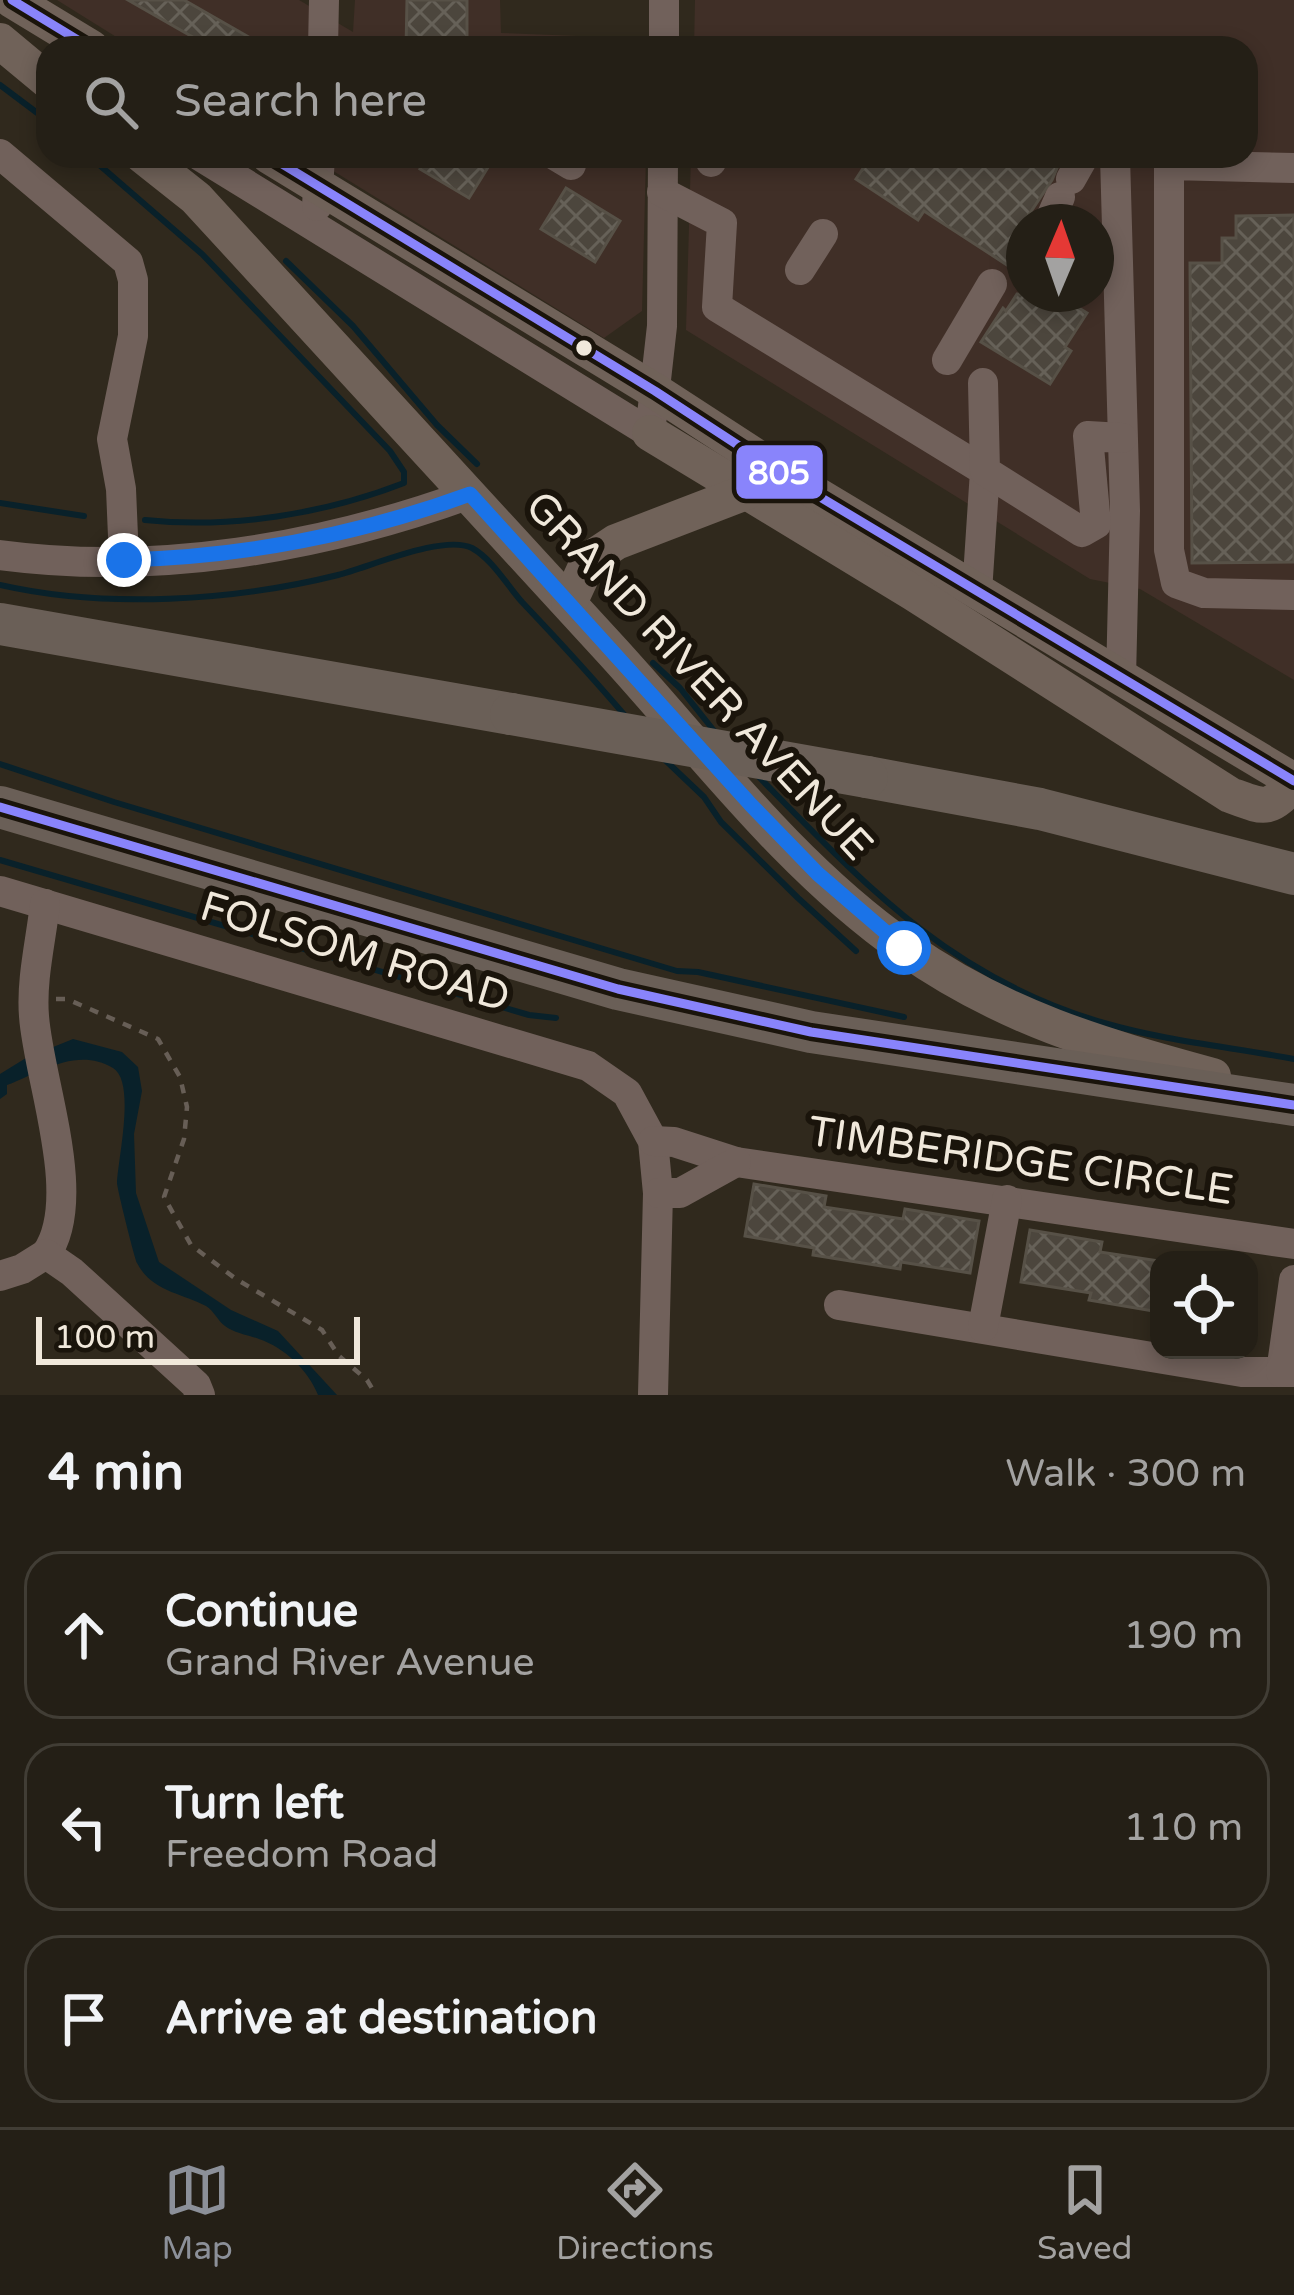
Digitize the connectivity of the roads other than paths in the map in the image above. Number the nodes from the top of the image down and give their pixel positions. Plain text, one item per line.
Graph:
1 (12, 0) edge
2 (324, 0) edge
3 (664, 0) edge
4 (71, 36) edge
5 (323, 36) edge
6 (664, 36) edge
7 (0, 41) edge
8 (36, 71) edge
9 (0, 154) edge
10 (1258, 167) edge
11 (158, 168) edge
12 (220, 168) edge
13 (663, 168) edge
14 (1114, 168) edge
15 (1169, 168) edge
16 (1294, 168) edge
17 (320, 171) edge
18 (662, 193) junction
19 (1112, 204) edge
20 (316, 224) junction
21 (823, 234) dead end
22 (800, 269) dead end
23 (992, 284) dead end
24 (1109, 312) edge
25 (947, 360) dead end
26 (983, 383) dead end
27 (655, 392) junction
28 (650, 433) junction
29 (1122, 438) junction
30 (985, 471) junction
31 (790, 479) junction
32 (746, 493) junction
33 (470, 494) junction
34 (0, 555) edge
35 (124, 560) junction
36 (967, 586) junction
37 (912, 592) junction
38 (1294, 595) edge
39 (568, 603) junction
40 (0, 624) edge
41 (1121, 678) junction
42 (1294, 782) edge
43 (0, 807) edge
44 (1294, 874) edge
45 (0, 891) edge
46 (45, 904) junction
47 (1294, 1102) edge
48 (653, 1141) junction
49 (736, 1162) junction
50 (658, 1193) junction
51 (1006, 1200) junction
52 (1294, 1244) edge
53 (46, 1254) junction
54 (0, 1276) edge
55 (1294, 1280) edge
56 (839, 1305) dead end
57 (983, 1327) junction
58 (1287, 1372) edge
59 (200, 1395) edge
60 (653, 1395) edge

1 - 4 main road
2 - 5 street
3 - 6 street
7 - 8 main road
9 - 35 street
10 - 16 street
11 - 33 main road, GRAND RIVER AVENUE
12 - 20 street
13 - 18 street
14 - 19 street
15 - 38 street
17 - 20 street
17 - 27 main road
18 - 27 street
18 - 30 street
20 - 28 street
21 - 22 street
23 - 25 street
24 - 29 street
26 - 30 street
27 - 28 street
27 - 31 main road
28 - 32 main road
29 - 30 street
29 - 41 street
30 - 36 street
31 - 32 main road
31 - 36 main road
32 - 37 main road
32 - 39 main road
33 - 35 street
33 - 39 main road, GRAND RIVER AVENUE
34 - 35 street
36 - 37 main road
36 - 41 main road
37 - 42 main road
39 - 47 main road, GRAND RIVER AVENUE
40 - 44 highway, bridge
41 - 42 main road
43 - 47 highway
45 - 46 street, FOLSOM ROAD
46 - 48 street, FOLSOM ROAD
46 - 53 street
48 - 49 street, TIMBERIDGE CIRCLE
48 - 50 street
49 - 50 street
49 - 51 street, TIMBERIDGE CIRCLE
50 - 60 street
51 - 52 street, TIMBERIDGE CIRCLE
51 - 57 street
53 - 54 street
53 - 59 street
55 - 58 street
56 - 57 street
57 - 58 street

